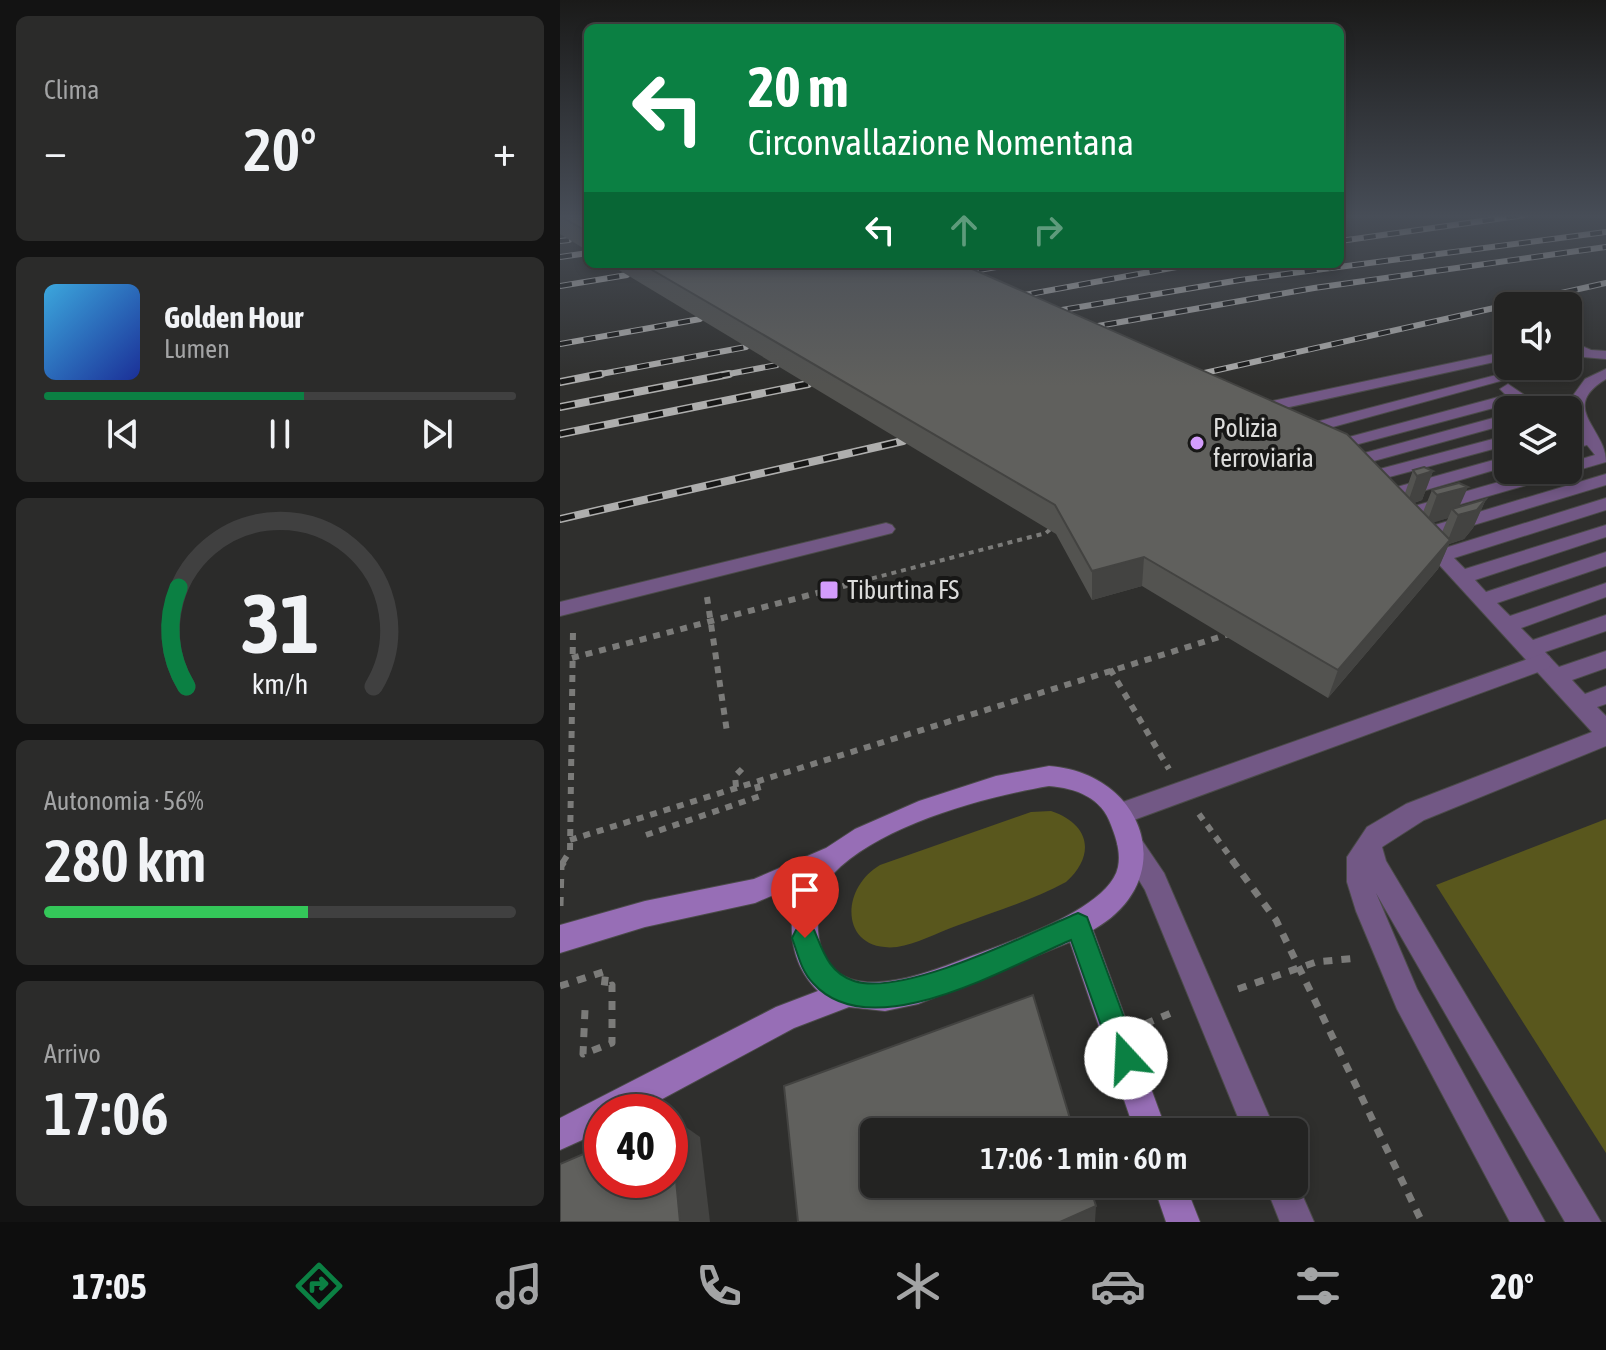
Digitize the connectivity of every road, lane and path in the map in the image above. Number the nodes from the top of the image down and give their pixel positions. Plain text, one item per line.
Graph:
1 (1582, 352) edge
2 (1606, 352) edge
3 (1494, 358) edge
4 (1606, 373) edge
5 (1495, 380) joint
6 (1519, 396) edge
7 (1494, 403) edge
8 (1254, 409) edge
9 (1494, 423) edge
10 (1494, 444) edge
11 (1582, 444) edge
12 (1336, 445) junction
13 (1605, 457) edge
14 (1352, 462) junction
15 (1582, 464) edge
16 (1494, 465) edge
17 (1367, 478) junction
18 (1606, 479) edge
19 (1511, 484) edge
20 (1385, 496) junction
21 (1606, 504) edge
22 (1403, 515) junction
23 (1057, 523) edge
24 (886, 529) dead end
25 (1606, 531) edge
26 (1421, 535) junction
27 (1441, 556) junction
28 (1606, 559) edge
29 (1461, 577) junction
30 (706, 590) dead end
31 (1606, 590) edge
32 (1483, 600) junction
33 (566, 616) edge
34 (712, 621) junction
35 (1606, 623) edge
36 (1507, 625) junction
37 (1239, 630) edge
38 (572, 658) junction
39 (1606, 659) edge
40 (1543, 663) junction
41 (1110, 669) junction
42 (1606, 695) edge
43 (1581, 704) junction
44 (727, 732) dead end
45 (1606, 734) edge
46 (742, 769) dead end
47 (1169, 770) dead end
48 (756, 781) junction
49 (736, 787) junction
50 (1196, 809) dead end
51 (1120, 814) junction
52 (646, 835) dead end
53 (570, 840) junction
54 (1368, 843) junction
55 (1130, 844) junction
56 (833, 856) junction
57 (560, 894) edge
58 (560, 911) edge
59 (1078, 925) junction
60 (560, 939) edge
61 (1369, 953) dead end
62 (1299, 968) junction
63 (560, 986) edge
64 (1238, 989) dead end
65 (849, 993) junction
66 (1188, 1007) dead end
67 (585, 1010) dead end
68 (1145, 1024) dead end
69 (641, 1094) edge
70 (1146, 1118) edge
71 (1254, 1118) edge
72 (584, 1123) edge
73 (560, 1134) edge
74 (1174, 1198) edge
75 (1287, 1198) edge
76 (1183, 1222) edge
77 (1297, 1222) edge
78 (1422, 1222) edge
79 (1528, 1222) edge
80 (1584, 1222) edge

1 - 2 street
3 - 8 street
4 - 13 street
5 - 6 street
5 - 12 street
7 - 12 street
9 - 14 street
10 - 17 street
11 - 13 street
12 - 14 street
13 - 15 street
14 - 17 street
16 - 20 street
17 - 20 street
18 - 26 street
19 - 22 street
20 - 22 street
21 - 27 street
22 - 26 street
23 - 34 path
24 - 33 street
25 - 29 street
26 - 27 street
27 - 29 street
28 - 32 street
29 - 32 street
30 - 34 path
31 - 36 street
32 - 36 street
33 - 38 path
34 - 38 path
34 - 44 path
35 - 40 street
36 - 40 street
37 - 41 path
38 - 53 path
39 - 40 street
40 - 43 street
40 - 51 street
41 - 47 path
41 - 48 path
42 - 43 street
43 - 45 street
45 - 54 street
46 - 49 path
48 - 49 path
48 - 52 path
49 - 53 path
50 - 62 path
51 - 55 street
51 - 56 street
53 - 57 path
54 - 79 street
54 - 80 street
55 - 59 street
55 - 71 street
56 - 60 street
56 - 65 street
57 - 58 path
59 - 65 street
59 - 70 street
61 - 62 path
62 - 64 path
62 - 78 path
63 - 67 path
65 - 69 street
66 - 68 path
72 - 73 street
74 - 76 street
75 - 77 street

